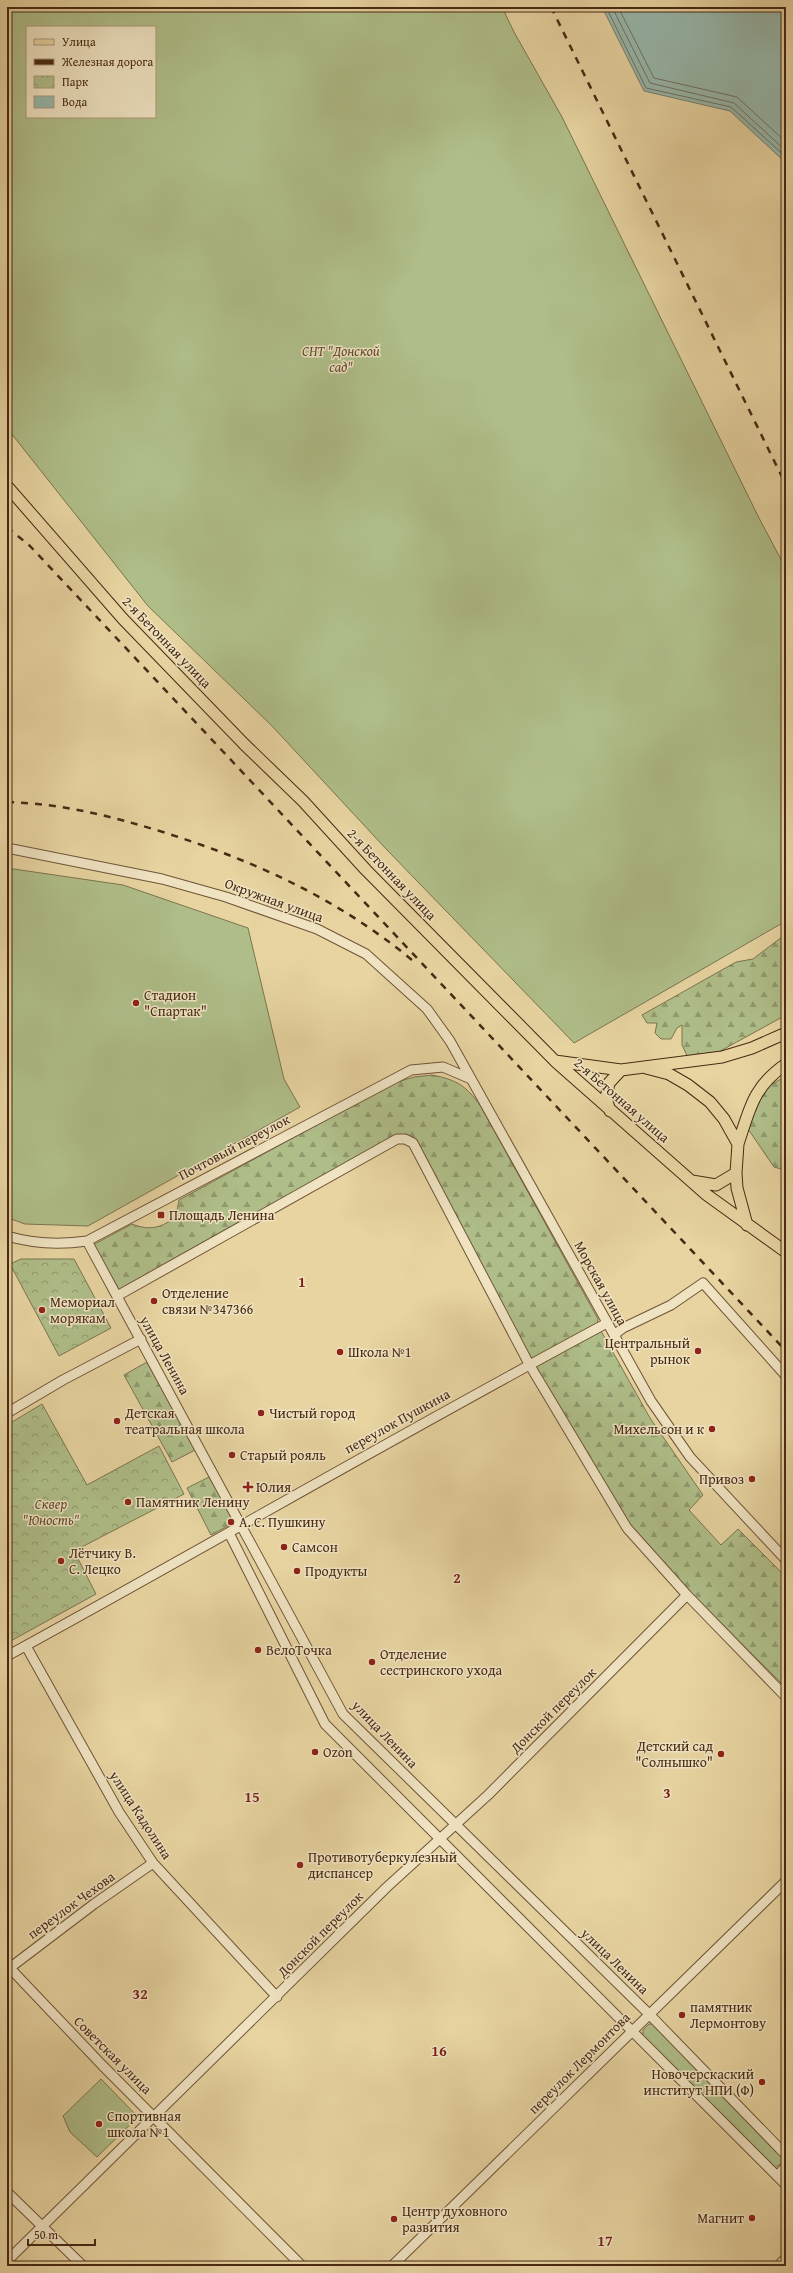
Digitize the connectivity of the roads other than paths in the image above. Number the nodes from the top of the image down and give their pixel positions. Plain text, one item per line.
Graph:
1 (7, 486) edge
2 (7, 848) edge
3 (786, 1033) edge
4 (555, 1061) junction
5 (786, 1064) edge
6 (638, 1067) junction
7 (621, 1070) junction
8 (471, 1079) junction
9 (610, 1111) junction
10 (738, 1144) junction
11 (736, 1173) junction
12 (692, 1181) junction
13 (747, 1225) junction
14 (7, 1236) edge
15 (87, 1241) junction
16 (786, 1252) edge
17 (117, 1296) junction
18 (607, 1323) junction
19 (614, 1335) junction
20 (141, 1339) junction
21 (529, 1364) junction
22 (786, 1376) edge
23 (7, 1413) edge
24 (241, 1526) junction
25 (229, 1533) junction
26 (786, 1560) edge
27 (687, 1595) junction
28 (26, 1646) junction
29 (7, 1656) edge
30 (786, 1696) edge
31 (455, 1825) junction
32 (440, 1838) junction
33 (153, 1863) junction
34 (786, 1880) edge
35 (8, 1968) edge
36 (276, 1997) junction
37 (649, 2014) junction
38 (632, 2030) junction
39 (155, 2118) junction
40 (786, 2155) edge
41 (786, 2166) edge
42 (783, 2182) edge
43 (7, 2192) edge
44 (41, 2227) junction
45 (786, 2258) edge
46 (7, 2261) edge
47 (83, 2266) edge
48 (302, 2266) edge
49 (392, 2266) edge
50 (778, 2266) edge

1 - 4 main road, 2-я Бетонная улица
2 - 8 street, Окружная улица
3 - 6 main road
4 - 7 main road
4 - 9 main road, 2-я Бетонная улица
5 - 10 main road
6 - 7 main road
6 - 10 main road
7 - 9 main road
8 - 15 street, Почтовый переулок
8 - 18 street, Морская улица
9 - 12 main road, 2-я Бетонная улица
10 - 11 main road
11 - 12 main road
11 - 13 main road
12 - 13 main road, 2-я Бетонная улица
13 - 16 main road, 2-я Бетонная улица
14 - 15 street, Почтовый переулок
15 - 17 street, улица Ленина
17 - 20 street, улица Ленина
17 - 21 street
18 - 19 street, Морская улица
18 - 21 street, переулок Пушкина
19 - 22 street
19 - 26 street, Морская улица
20 - 23 street
20 - 24 street, улица Ленина
21 - 24 street, переулок Пушкина
21 - 27 street
24 - 25 street, переулок Пушкина
24 - 31 street, улица Ленина
25 - 28 street, переулок Пушкина
25 - 32 street
27 - 30 street
27 - 31 street, Донской переулок
28 - 29 street, переулок Пушкина
28 - 33 street, улица Кадолина
31 - 32 street, Донской переулок
31 - 37 street, улица Ленина
32 - 36 street, Донской переулок
32 - 38 street
33 - 35 street, переулок Чехова
33 - 36 street, улица Кадолина
34 - 37 street, переулок Лермонтова
35 - 39 street, Советская улица
36 - 39 street, Донской переулок
37 - 38 street, переулок Лермонтова
37 - 40 street, улица Ленина
38 - 42 street
38 - 49 street, переулок Лермонтова
39 - 44 street, Донской переулок
39 - 48 street, Советская улица
41 - 42 street
43 - 44 street
44 - 46 street, Донской переулок
44 - 47 street
45 - 50 street

